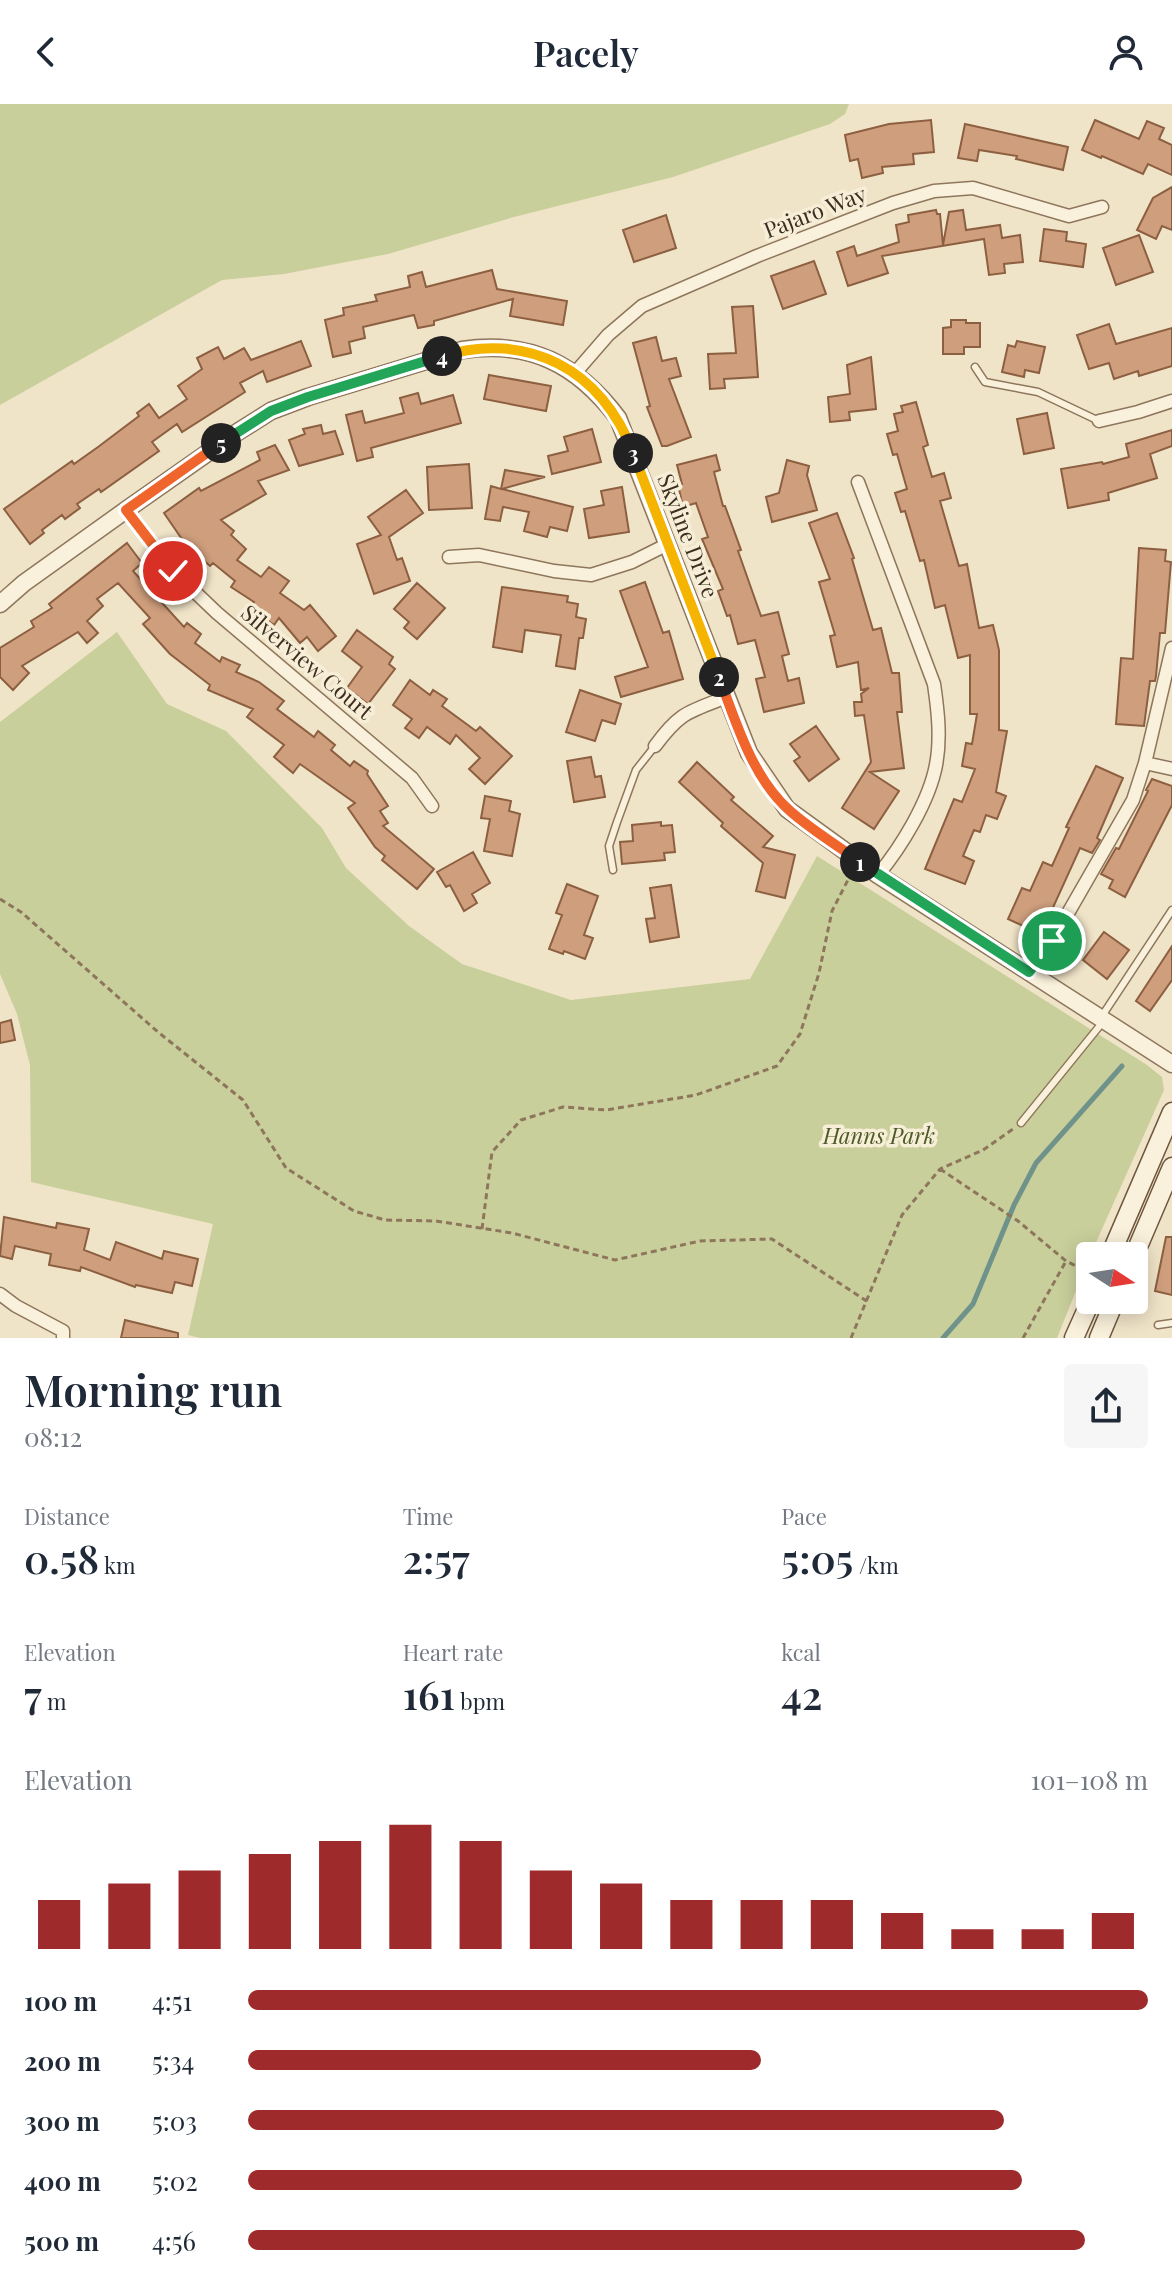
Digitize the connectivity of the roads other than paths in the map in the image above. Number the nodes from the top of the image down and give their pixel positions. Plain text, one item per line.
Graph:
1 (1102, 207) dead end
2 (975, 367) dead end
3 (575, 373) junction
4 (1172, 401) edge
5 (1099, 421) joint
6 (858, 482) dead end
7 (126, 510) junction
8 (666, 545) junction
9 (449, 557) dead end
10 (0, 604) edge
11 (1172, 648) edge
12 (727, 697) junction
13 (655, 746) joint
14 (1145, 763) junction
15 (1172, 769) edge
16 (432, 806) dead end
17 (613, 870) dead end
18 (878, 875) junction
19 (1172, 910) edge
20 (1029, 972) junction
21 (1102, 1020) junction
22 (1172, 1064) edge
23 (1172, 1112) edge
24 (1021, 1123) road end
25 (1172, 1167) edge
26 (1116, 1242) edge
27 (1140, 1242) edge
28 (0, 1294) edge
29 (1085, 1314) edge
30 (1109, 1314) edge
31 (1172, 1323) edge
32 (1158, 1325) dead end
33 (63, 1338) edge
34 (1074, 1338) edge
35 (1099, 1338) edge

1 - 3 street, Pajaro Way
2 - 5 lane
3 - 7 street, Skyline Drive
3 - 8 street, Skyline Drive
4 - 5 street
6 - 18 street
7 - 10 street, Skyline Drive
7 - 16 street, Silverview Court
8 - 9 street
8 - 12 street, Skyline Drive
11 - 14 street
12 - 13 street
12 - 18 street, Skyline Drive
13 - 17 lane
14 - 15 street
14 - 20 street
18 - 20 street, Skyline Drive
19 - 21 lane
20 - 21 street, Skyline Drive
21 - 22 street, Skyline Drive
21 - 24 lane
23 - 26 main road
25 - 27 main road
28 - 33 street
29 - 34 main road
30 - 35 main road
31 - 32 lane

